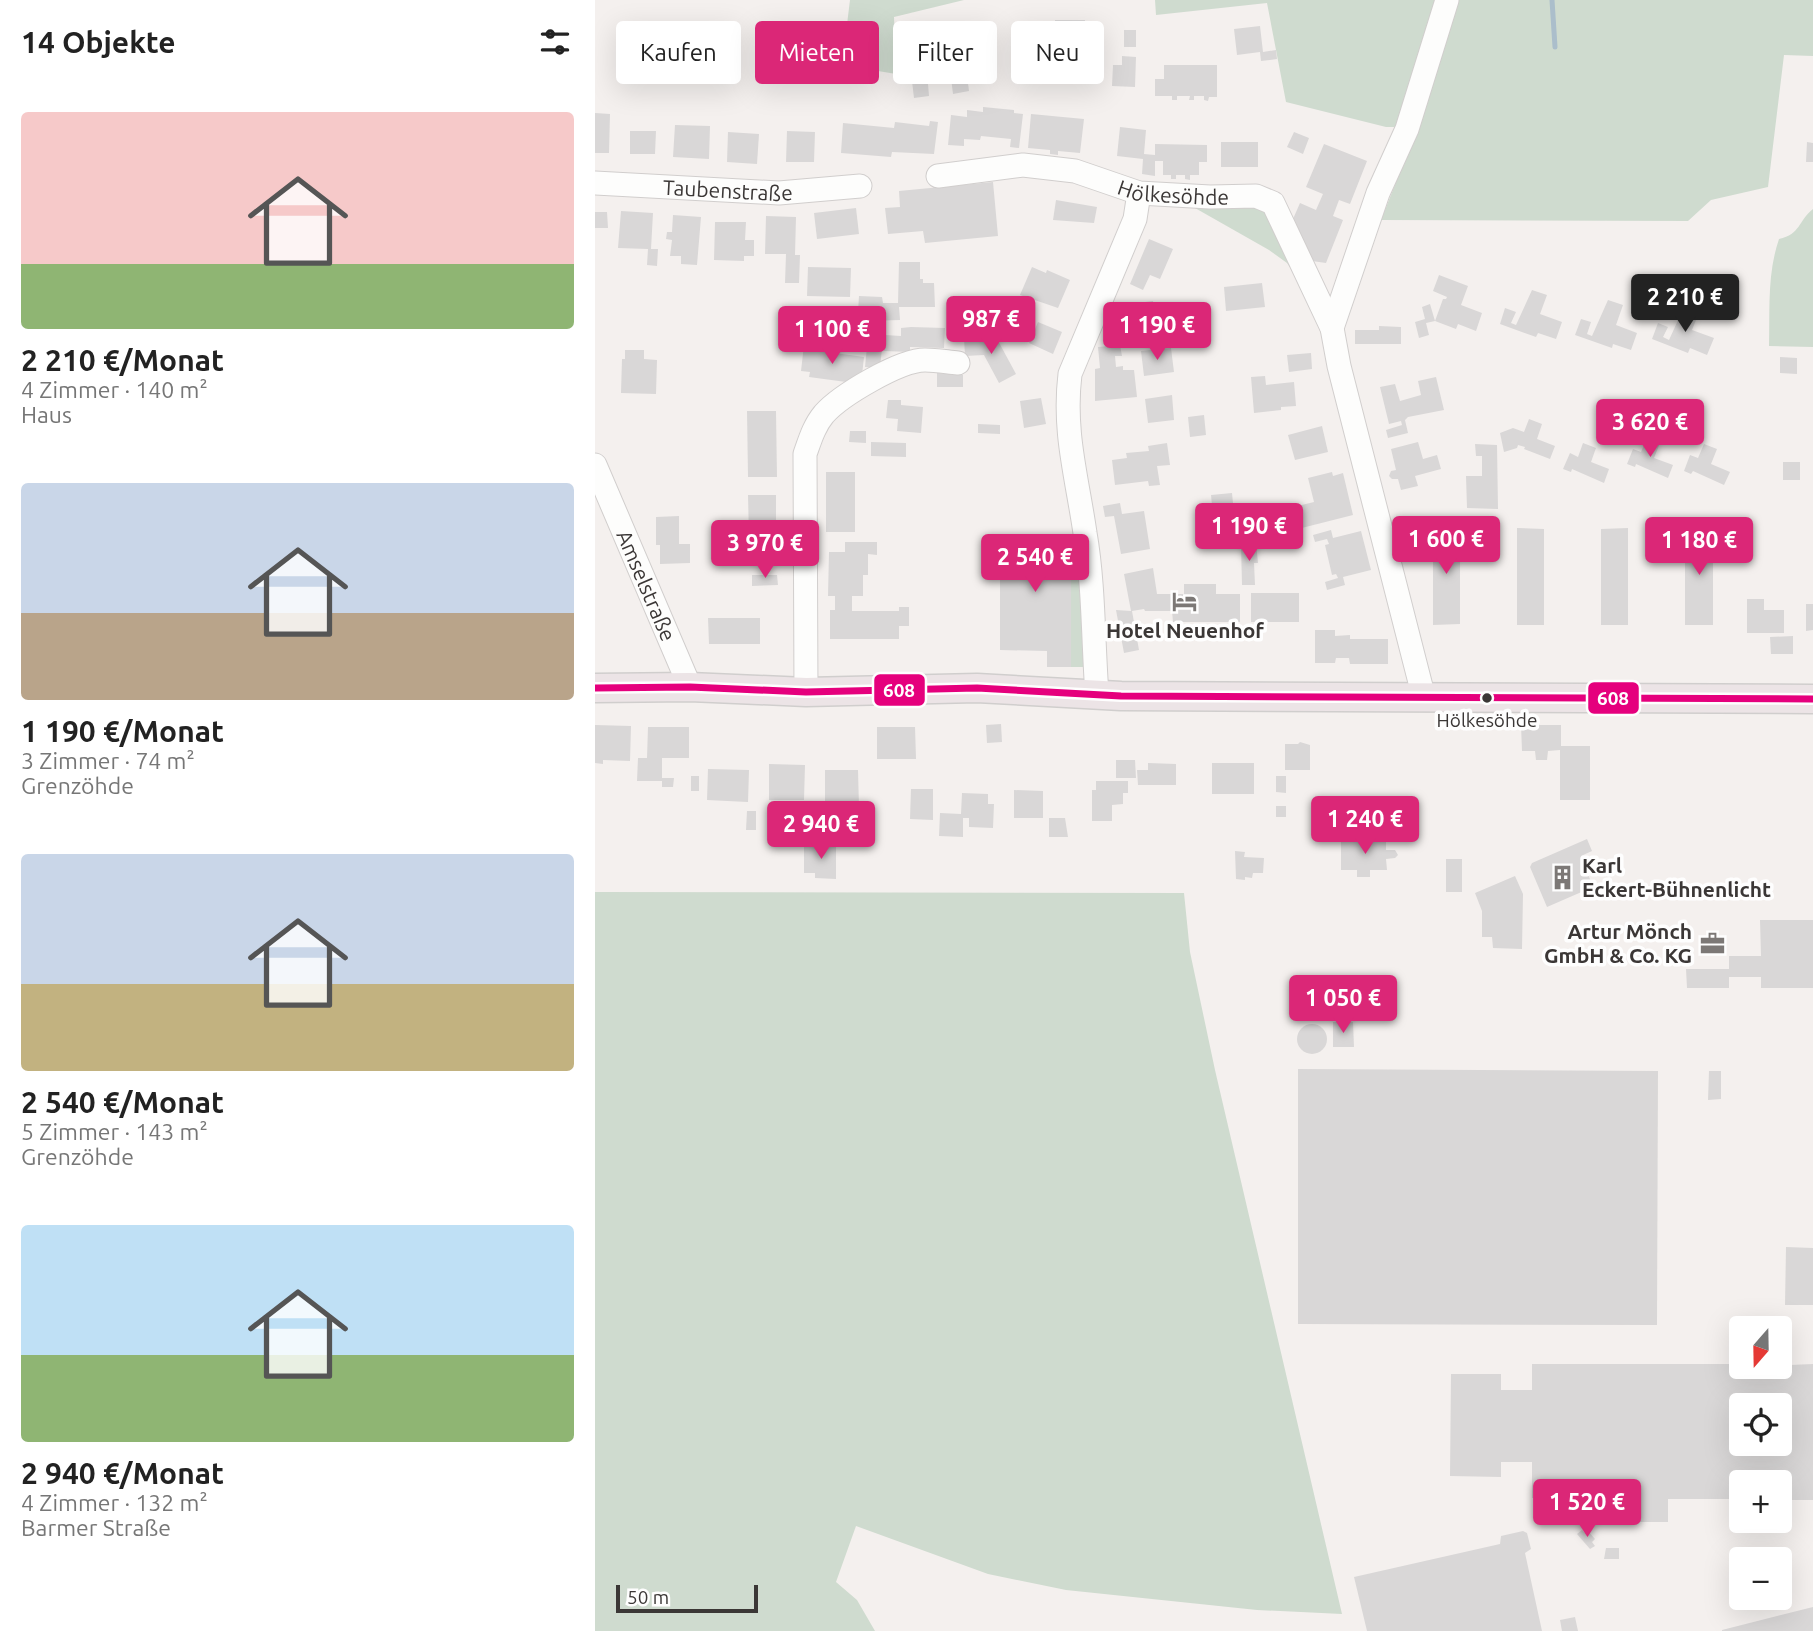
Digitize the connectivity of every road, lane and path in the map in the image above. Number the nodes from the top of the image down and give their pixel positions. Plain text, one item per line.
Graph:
1 (1447, 0) edge
2 (938, 176) dead end
3 (595, 183) edge
4 (860, 186) dead end
5 (1139, 193) junction
6 (1332, 328) junction
7 (958, 363) dead end
8 (598, 478) edge
9 (690, 687) junction
10 (595, 688) edge
11 (806, 692) junction
12 (1109, 695) junction
13 (1424, 698) junction
14 (1813, 699) edge

1 - 6 street, Hölkesöhde
2 - 5 street, Hölkesöhde
3 - 4 street, Taubenstraße
5 - 6 street, Hölkesöhde
5 - 12 street
6 - 13 street, Hölkesöhde
7 - 11 street
8 - 9 street, Amselstraße
9 - 10 main road
9 - 11 main road
11 - 12 main road
12 - 13 main road
13 - 14 main road

